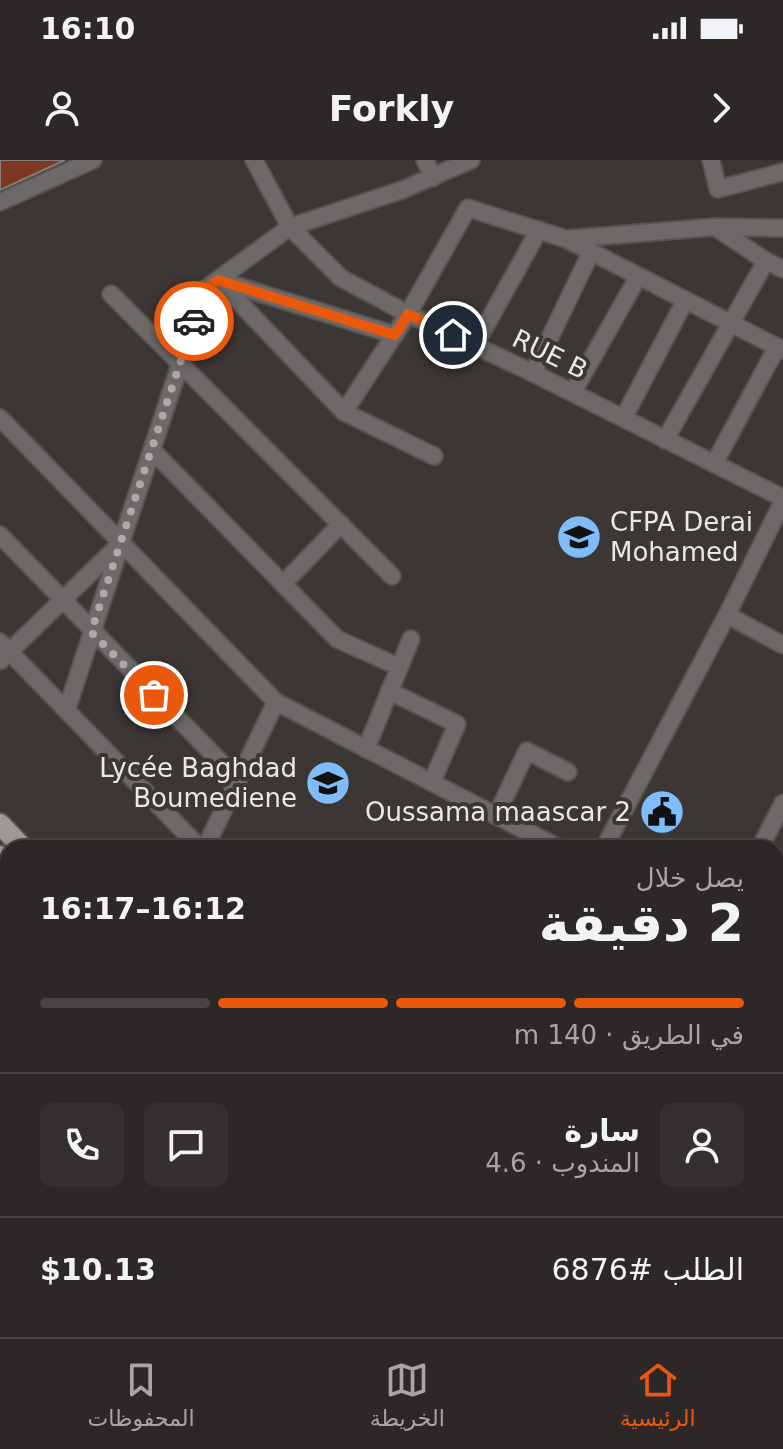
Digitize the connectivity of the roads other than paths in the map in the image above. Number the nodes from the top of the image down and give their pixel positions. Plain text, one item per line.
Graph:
1 (93, 160) edge
2 (254, 160) edge
3 (425, 160) edge
4 (471, 160) edge
5 (711, 160) edge
6 (783, 172) edge
7 (433, 178) junction
8 (0, 202) edge
9 (290, 227) junction
10 (715, 227) junction
11 (783, 228) edge
12 (539, 230) junction
13 (566, 239) junction
14 (591, 252) junction
15 (766, 261) junction
16 (783, 269) edge
17 (638, 277) junction
18 (218, 280) junction
19 (111, 294) dead end
20 (685, 301) junction
21 (408, 314) junction
22 (729, 321) junction
23 (395, 335) junction
24 (475, 345) junction
25 (780, 348) edge
26 (181, 362) junction
27 (533, 373) junction
28 (573, 392) junction
29 (344, 412) junction
30 (624, 417) junction
31 (0, 418) edge
32 (665, 440) junction
33 (152, 450) junction
34 (434, 456) dead end
35 (714, 464) junction
36 (783, 499) edge
37 (341, 524) junction
38 (0, 535) edge
39 (121, 543) junction
40 (392, 576) dead end
41 (283, 584) junction
42 (61, 601) junction
43 (727, 615) junction
44 (91, 632) junction
45 (411, 639) dead end
46 (783, 645) edge
47 (3, 652) edge
48 (399, 667) junction
49 (389, 691) junction
50 (276, 702) junction
51 (67, 709) junction
52 (366, 749) junction
53 (568, 772) dead end
54 (238, 780) junction
55 (432, 782) junction
56 (783, 803) edge
57 (496, 816) junction
58 (0, 824) edge
59 (15, 840) edge
60 (195, 840) edge
61 (207, 840) edge
62 (543, 840) edge
63 (608, 840) edge
64 (764, 840) edge

1 - 8 street
2 - 9 street, RUE B
3 - 7 street
4 - 7 street
5 - 6 street
7 - 9 street
9 - 18 street
9 - 21 street, RUE B
10 - 11 street
10 - 13 street
10 - 15 street
12 - 13 street
12 - 21 street
12 - 24 street
13 - 14 street
14 - 17 street
14 - 27 street
15 - 16 street
15 - 22 street
17 - 20 street
17 - 28 street
18 - 23 street
18 - 26 street
18 - 29 street
19 - 26 street
20 - 22 street
20 - 30 street
21 - 23 street
21 - 24 street, RUE B
22 - 25 street
22 - 32 street
23 - 29 street
24 - 27 street, RUE B
25 - 35 street
26 - 33 street
26 - 37 street
27 - 28 street, RUE B
28 - 30 street, RUE B
29 - 34 street
30 - 32 street, RUE B
31 - 39 street
32 - 35 street, RUE B
33 - 39 street
33 - 41 street
35 - 36 street, RUE B
36 - 43 street
37 - 40 street
37 - 41 street
38 - 42 street
39 - 42 street
39 - 44 street
39 - 50 street
41 - 48 street
42 - 44 street
42 - 47 street
43 - 46 street
43 - 63 street
44 - 51 street
44 - 54 street
45 - 48 street
47 - 51 street
48 - 49 street
49 - 52 street
49 - 55 street
50 - 52 street
50 - 54 street
51 - 60 street
52 - 55 street
53 - 57 street
54 - 61 street
55 - 57 street
56 - 64 street
57 - 62 street
58 - 59 main road

